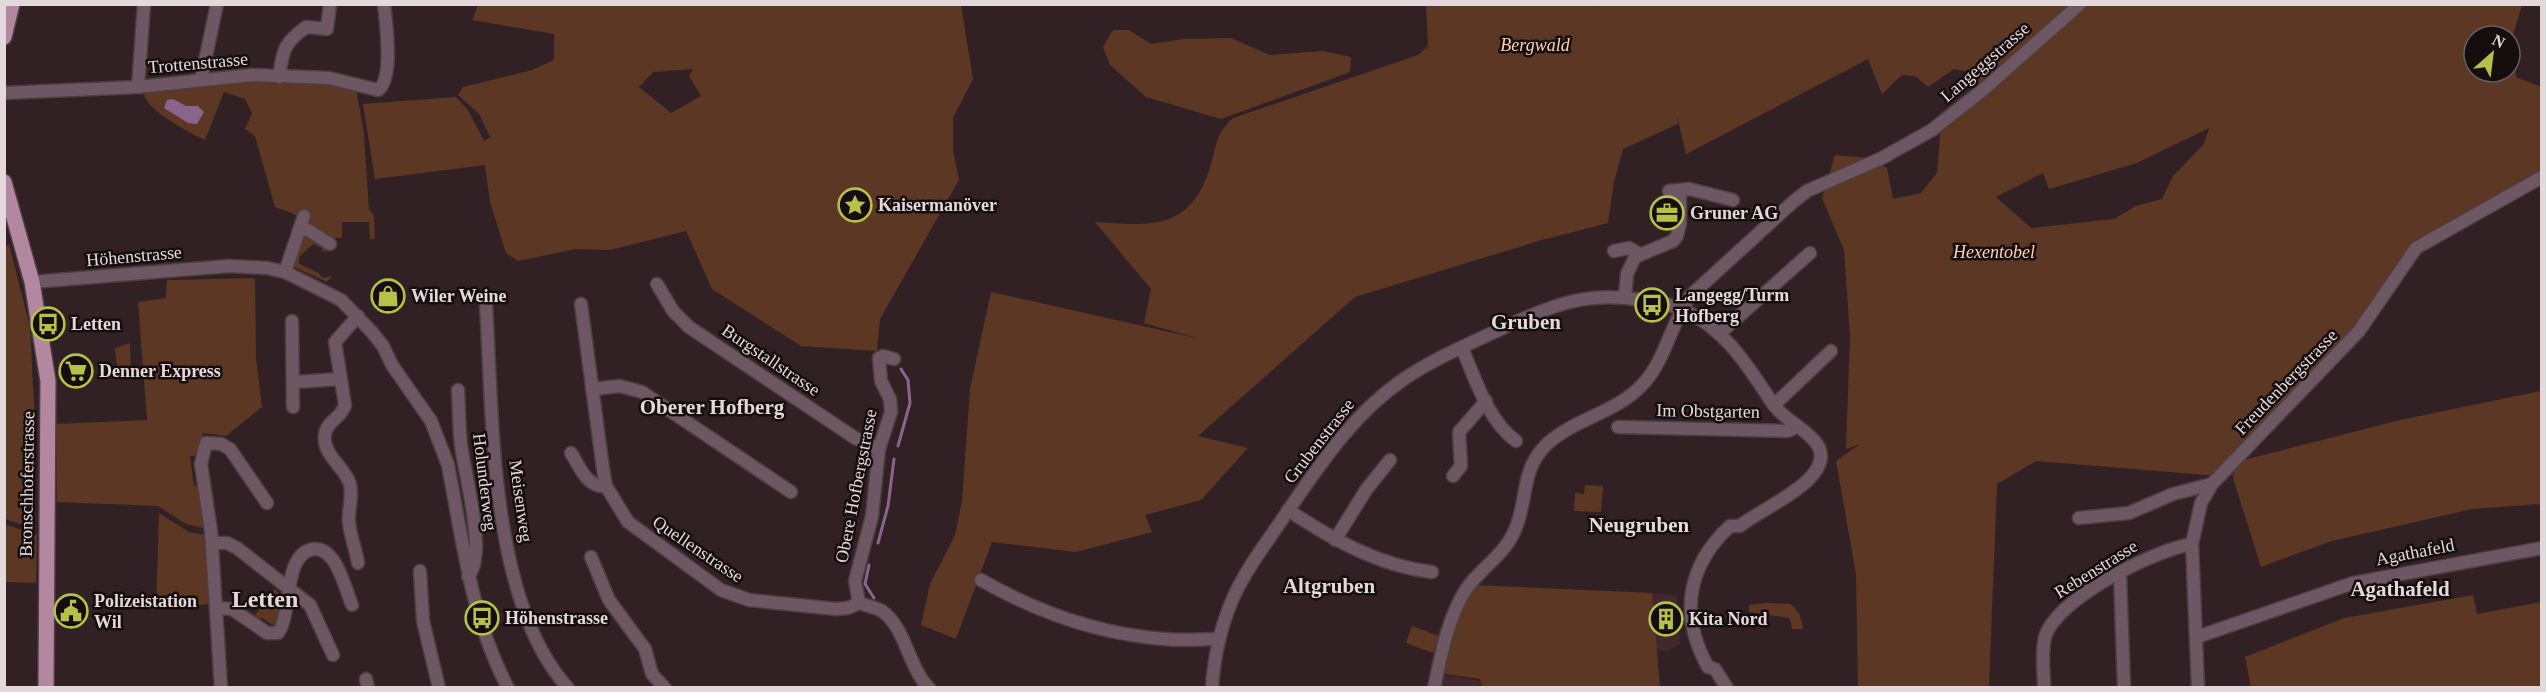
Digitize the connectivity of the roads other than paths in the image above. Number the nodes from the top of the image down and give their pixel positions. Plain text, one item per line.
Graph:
1 (12, 4) edge
2 (144, 4) edge
3 (217, 4) edge
4 (330, 4) edge
5 (384, 4) edge
6 (2080, 4) edge
7 (4, 37) edge
8 (279, 77) junction
9 (201, 80) junction
10 (138, 87) junction
11 (4, 93) edge
12 (2541, 177) edge
13 (4, 182) edge
14 (1734, 200) dead end
15 (304, 216) dead end
16 (299, 230) junction
17 (330, 244) dead end
18 (1614, 251) dead end
19 (1810, 253) dead end
20 (1639, 254) junction
21 (285, 272) junction
22 (32, 282) junction
23 (657, 284) dead end
24 (1624, 297) junction
25 (486, 304) dead end
26 (581, 304) dead end
27 (1681, 309) junction
28 (358, 316) junction
29 (292, 321) dead end
30 (1719, 334) junction
31 (1462, 348) junction
32 (1831, 351) dead end
33 (894, 359) dead end
34 (340, 379) junction
35 (295, 382) junction
36 (592, 389) junction
37 (458, 390) dead end
38 (1486, 401) junction
39 (1774, 405) junction
40 (293, 406) dead end
41 (1618, 427) dead end
42 (1796, 427) junction
43 (1516, 441) dead end
44 (879, 449) junction
45 (572, 453) dead end
46 (1390, 460) dead end
47 (1453, 476) dead end
48 (2212, 484) junction
49 (606, 486) junction
50 (791, 492) dead end
51 (267, 503) dead end
52 (1288, 510) junction
53 (2079, 518) dead end
54 (1335, 540) junction
55 (212, 543) junction
56 (2192, 544) junction
57 (2541, 548) edge
58 (591, 557) dead end
59 (358, 563) dead end
60 (420, 571) dead end
61 (1432, 572) dead end
62 (2120, 574) junction
63 (468, 576) junction
64 (981, 580) dead end
65 (289, 588) junction
66 (859, 603) junction
67 (352, 606) dead end
68 (217, 608) junction
69 (2197, 637) junction
70 (1219, 639) junction
71 (333, 655) dead end
72 (46, 687) edge
73 (221, 687) edge
74 (439, 687) edge
75 (508, 687) edge
76 (568, 687) edge
77 (665, 687) edge
78 (929, 687) edge
79 (1212, 687) edge
80 (1434, 687) edge
81 (1727, 687) edge
82 (2044, 687) edge
83 (2124, 687) edge
84 (2198, 687) edge

1 - 7 main road
2 - 10 street
3 - 9 street
4 - 8 street
5 - 8 street, Trottenstrasse
6 - 27 street, Langeggstrasse
8 - 9 street, Trottenstrasse
9 - 10 street, Trottenstrasse
10 - 11 street, Trottenstrasse
12 - 48 street, Freudenbergstrasse
13 - 22 main road, Bronschhoferstrasse
14 - 20 street
15 - 16 street
16 - 17 street
16 - 21 street
18 - 20 street
19 - 30 street
20 - 24 street
21 - 22 street, Höhenstrasse
21 - 28 street, Höhenstrasse
22 - 72 main road, Bronschhoferstrasse
23 - 44 street, Burgstallstrasse
24 - 27 street, Grubenstrasse
24 - 31 street, Grubenstrasse
25 - 76 street, Meisenweg
26 - 36 street, Quellenstrasse
27 - 30 street
27 - 80 street
28 - 34 street
28 - 63 street, Höhenstrasse
29 - 35 street
30 - 39 street
31 - 38 street
31 - 52 street, Grubenstrasse
32 - 39 street
33 - 44 street, Obere Hofbergstrasse
34 - 35 street
34 - 59 street
35 - 40 street
36 - 49 street, Quellenstrasse
36 - 50 street
37 - 63 street, Holunderweg
38 - 43 street
38 - 47 street
39 - 42 street
41 - 42 street, Im Obstgarten
42 - 81 street
44 - 66 street, Obere Hofbergstrasse
45 - 49 street
46 - 54 street
48 - 53 street
48 - 56 street, Freudenbergstrasse
49 - 66 street, Quellenstrasse
51 - 55 street
52 - 54 street
52 - 70 street, Grubenstrasse
54 - 61 street
55 - 65 street
55 - 68 street
56 - 62 street, Rebenstrasse
56 - 69 street, Freudenbergstrasse
57 - 69 street, Agathafeld
58 - 77 street
60 - 74 street
62 - 82 street, Rebenstrasse
62 - 83 street
63 - 75 street, Höhenstrasse
64 - 70 street
65 - 67 street
65 - 68 street
65 - 71 street
66 - 78 street
68 - 73 street
69 - 84 street, Freudenbergstrasse
70 - 79 street, Grubenstrasse

